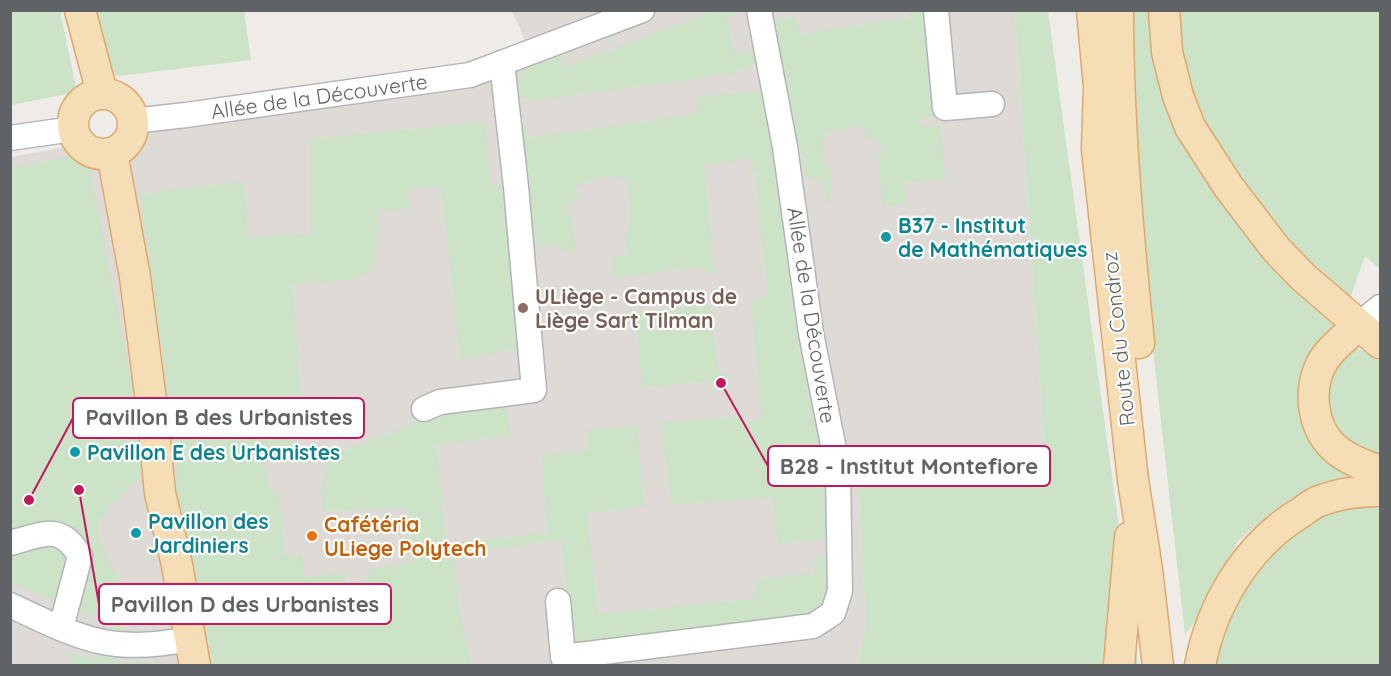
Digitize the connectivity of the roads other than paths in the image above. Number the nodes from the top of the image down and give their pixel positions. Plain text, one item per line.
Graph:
1 (80, 10) edge
2 (642, 10) edge
3 (759, 10) edge
4 (936, 10) edge
5 (1077, 10) edge
6 (1092, 10) edge
7 (1118, 10) edge
8 (1164, 10) edge
9 (502, 63) junction
10 (102, 93) junction
11 (992, 104) dead end
12 (133, 121) junction
13 (73, 129) junction
14 (10, 138) edge
15 (1097, 149) junction
16 (112, 153) junction
17 (1373, 325) edge
18 (424, 409) dead end
19 (1380, 471) edge
20 (1133, 480) junction
21 (1380, 491) edge
22 (10, 543) edge
23 (558, 601) dead end
24 (10, 605) edge
25 (61, 628) junction
26 (192, 652) edge
27 (1119, 666) edge
28 (1158, 666) edge
29 (1171, 666) edge
30 (1200, 666) edge

1 - 10 main road
2 - 9 street, Allée de la Découverte
3 - 23 street, Allée de la Découverte
4 - 11 street
5 - 15 main road
6 - 15 main road, Route du Condroz
7 - 29 main road, Route du Condroz
8 - 17 main road
9 - 12 street, Allée de la Découverte
9 - 18 street
10 - 12 main road
10 - 13 main road
12 - 16 main road
13 - 14 street
13 - 16 main road
15 - 20 main road, Route du Condroz
16 - 26 main road
17 - 19 main road
20 - 27 main road
20 - 28 main road, Route du Condroz
21 - 30 main road
22 - 25 street
24 - 25 street
25 - 26 street

